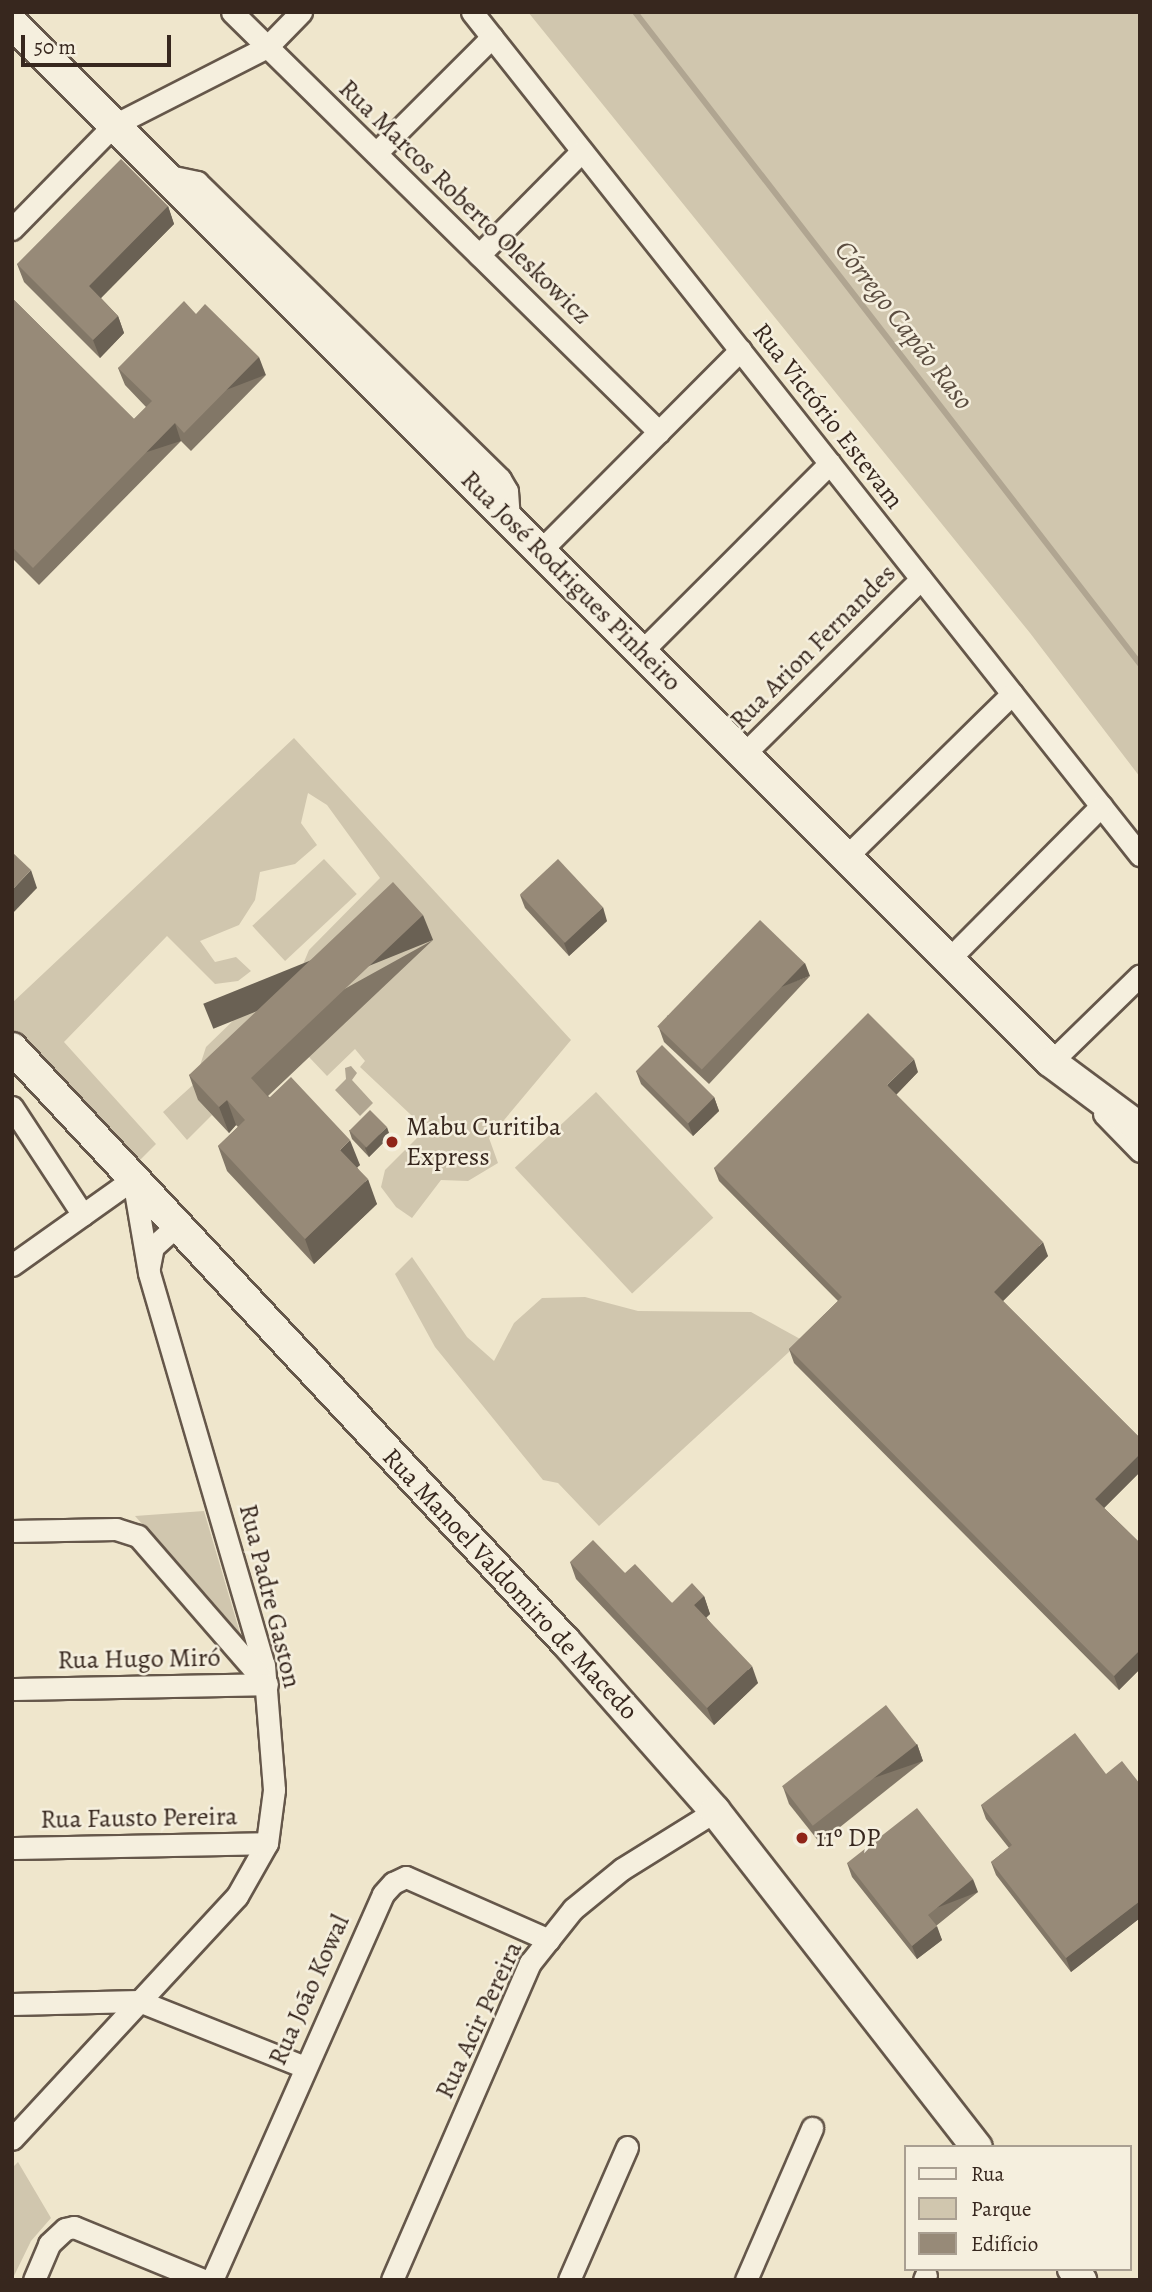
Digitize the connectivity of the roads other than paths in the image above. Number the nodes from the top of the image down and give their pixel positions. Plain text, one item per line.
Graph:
1 (232, 12) edge
2 (301, 12) edge
3 (472, 12) edge
4 (12, 23) edge
5 (492, 37) junction
6 (267, 47) junction
7 (114, 124) junction
8 (582, 151) junction
9 (376, 153) junction
10 (12, 229) edge
11 (479, 255) junction
12 (740, 350) junction
13 (659, 432) junction
14 (830, 463) junction
15 (540, 551) junction
16 (921, 579) junction
17 (641, 652) junction
18 (1012, 694) junction
19 (744, 754) junction
20 (1101, 806) junction
21 (1140, 855) edge
22 (846, 856) junction
23 (949, 959) junction
24 (1140, 975) edge
25 (12, 1048) edge
26 (1051, 1062) junction
27 (12, 1107) edge
28 (1140, 1128) edge
29 (1140, 1151) edge
30 (133, 1179) junction
31 (83, 1215) junction
32 (176, 1226) junction
33 (12, 1265) edge
34 (149, 1273) junction
35 (12, 1531) edge
36 (267, 1684) junction
37 (12, 1689) edge
38 (715, 1811) junction
39 (267, 1843) junction
40 (12, 1848) edge
41 (549, 1940) junction
42 (139, 2001) junction
43 (12, 2004) edge
44 (305, 2067) junction
45 (812, 2128) dead end
46 (12, 2139) edge
47 (975, 2145) edge
48 (627, 2147) dead end
49 (34, 2280) edge
50 (203, 2280) edge
51 (212, 2280) edge
52 (392, 2280) edge
53 (569, 2280) edge
54 (746, 2280) edge

1 - 6 street, Rua Marcos Roberto Oleskowicz
2 - 6 street
3 - 5 street, Rua Victório Estevam
4 - 7 main road, Rua José Rodrigues Pinheiro
5 - 8 street, Rua Victório Estevam
5 - 9 street
6 - 7 street
6 - 9 street, Rua Marcos Roberto Oleskowicz
7 - 10 street
7 - 15 main road, Rua José Rodrigues Pinheiro
8 - 11 street
8 - 12 street, Rua Victório Estevam
9 - 11 street, Rua Marcos Roberto Oleskowicz
11 - 13 street, Rua Marcos Roberto Oleskowicz
12 - 13 street
12 - 14 street, Rua Victório Estevam
13 - 15 street
14 - 16 street, Rua Victório Estevam
14 - 17 street
15 - 17 main road, Rua José Rodrigues Pinheiro
16 - 18 street, Rua Victório Estevam
16 - 19 street, Rua Arion Fernandes
17 - 19 main road, Rua José Rodrigues Pinheiro
18 - 20 street, Rua Victório Estevam
18 - 22 street
19 - 22 main road, Rua José Rodrigues Pinheiro
20 - 21 street, Rua Victório Estevam
20 - 23 street
22 - 23 main road, Rua José Rodrigues Pinheiro
23 - 26 main road, Rua José Rodrigues Pinheiro
24 - 26 street
25 - 30 main road, Rua Manoel Valdomiro de Macedo
26 - 28 main road, Rua José Rodrigues Pinheiro
26 - 29 street
27 - 31 street
30 - 31 street
30 - 32 main road, Rua Manoel Valdomiro de Macedo
30 - 34 street, Rua Padre Gaston
31 - 33 street
32 - 34 street
32 - 38 main road, Rua Manoel Valdomiro de Macedo
34 - 36 street, Rua Padre Gaston
35 - 36 street
36 - 37 street, Rua Hugo Miró
36 - 39 street, Rua Padre Gaston
38 - 41 street, Rua Acir Pereira
38 - 47 main road, Rua Manoel Valdomiro de Macedo
39 - 40 street, Rua Fausto Pereira
39 - 42 street, Rua Padre Gaston
41 - 44 street, Rua João Kowal
41 - 52 street, Rua Acir Pereira
42 - 43 street
42 - 44 street
42 - 46 street, Rua Padre Gaston
44 - 51 street, Rua João Kowal
45 - 54 street
48 - 53 street
49 - 50 street

